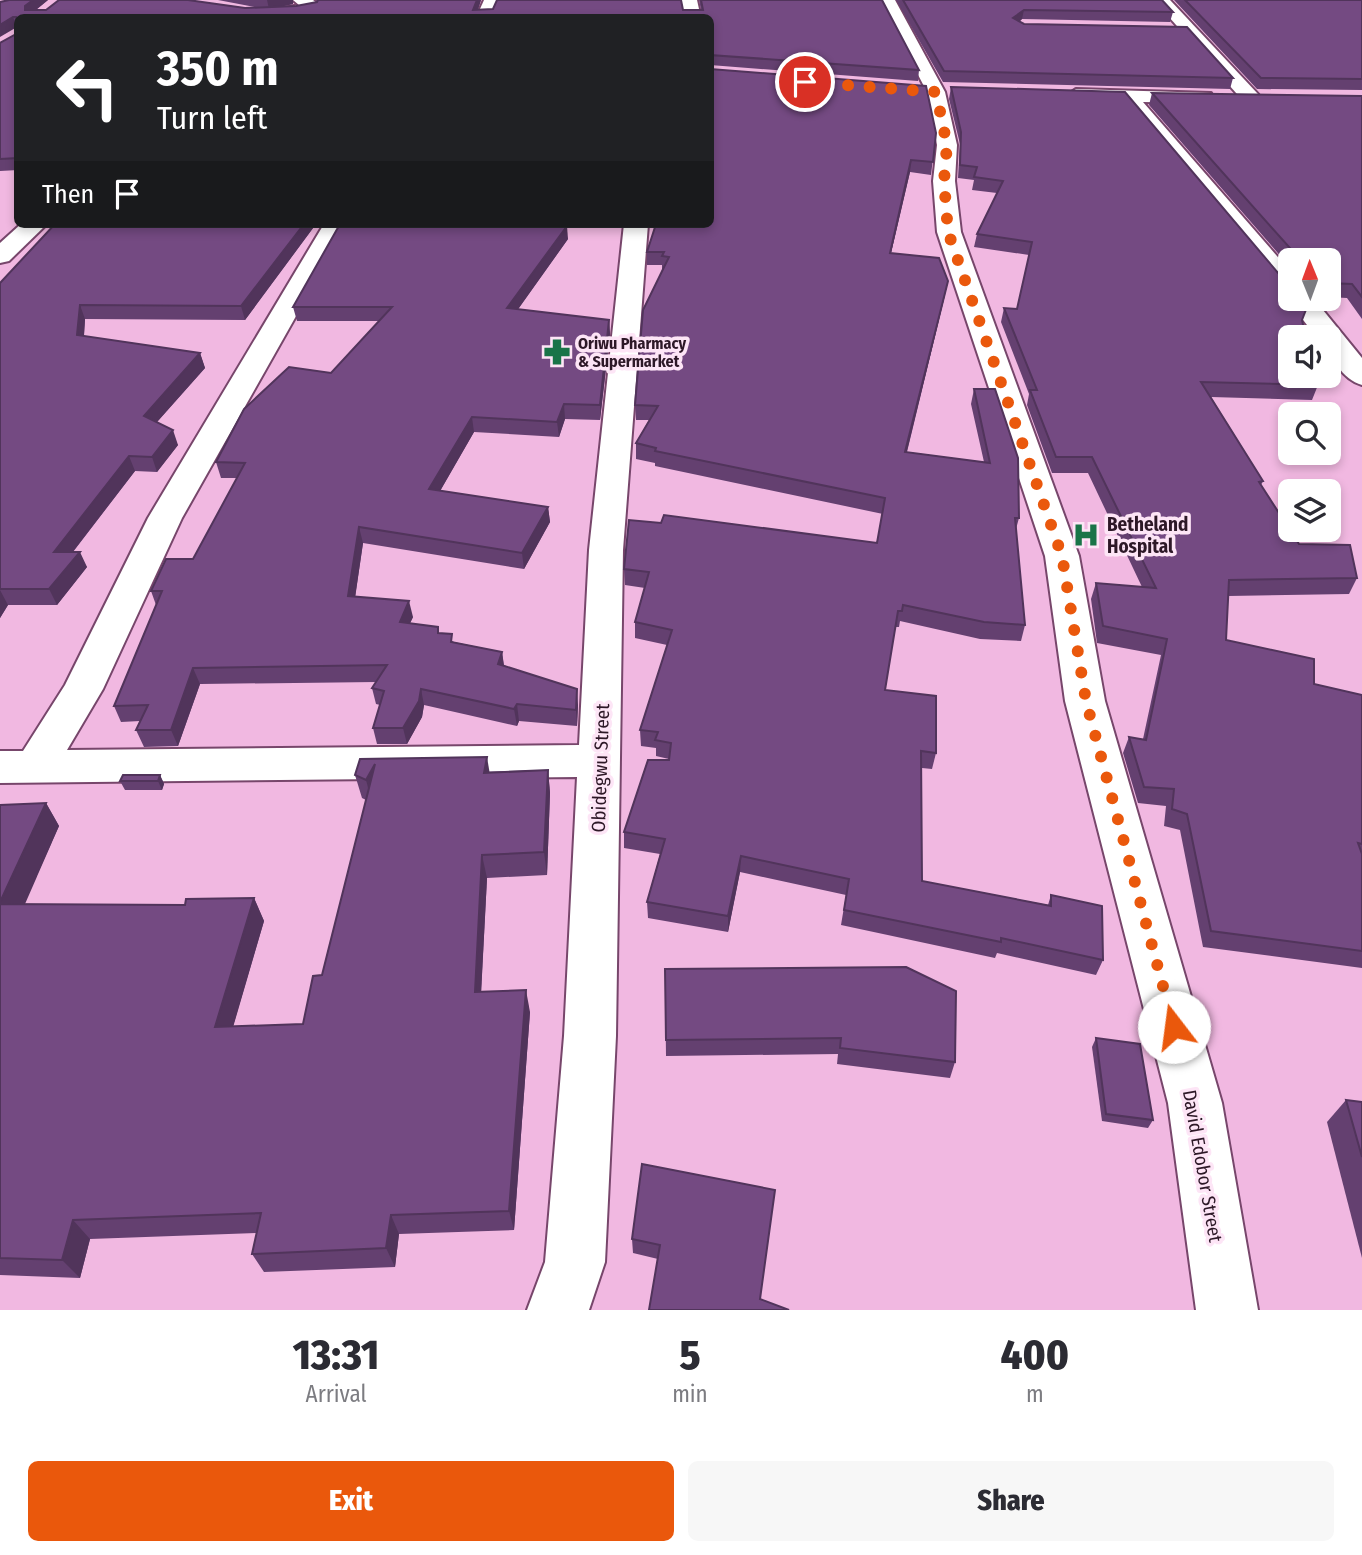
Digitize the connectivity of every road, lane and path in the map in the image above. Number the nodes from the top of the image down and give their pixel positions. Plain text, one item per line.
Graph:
1 (301, 0) edge
2 (887, 0) edge
3 (1163, 0) edge
4 (273, 14) edge
5 (1164, 29) edge
6 (1190, 30) junction
7 (1060, 95) edge
8 (1129, 97) junction
9 (31, 228) edge
10 (334, 228) edge
11 (636, 228) edge
12 (0, 256) edge
13 (1278, 272) edge
14 (1310, 312) edge
15 (1362, 376) edge
16 (601, 761) junction
17 (18, 767) edge
18 (558, 1310) edge
19 (1227, 1310) edge

1 - 4 street
2 - 19 street, David Edobor Street
3 - 6 street
5 - 6 street
6 - 8 street
7 - 8 street
8 - 13 street
9 - 12 street
10 - 17 street
11 - 16 street, Obidegwu Street
14 - 15 street
16 - 17 street
16 - 18 street, Obidegwu Street

